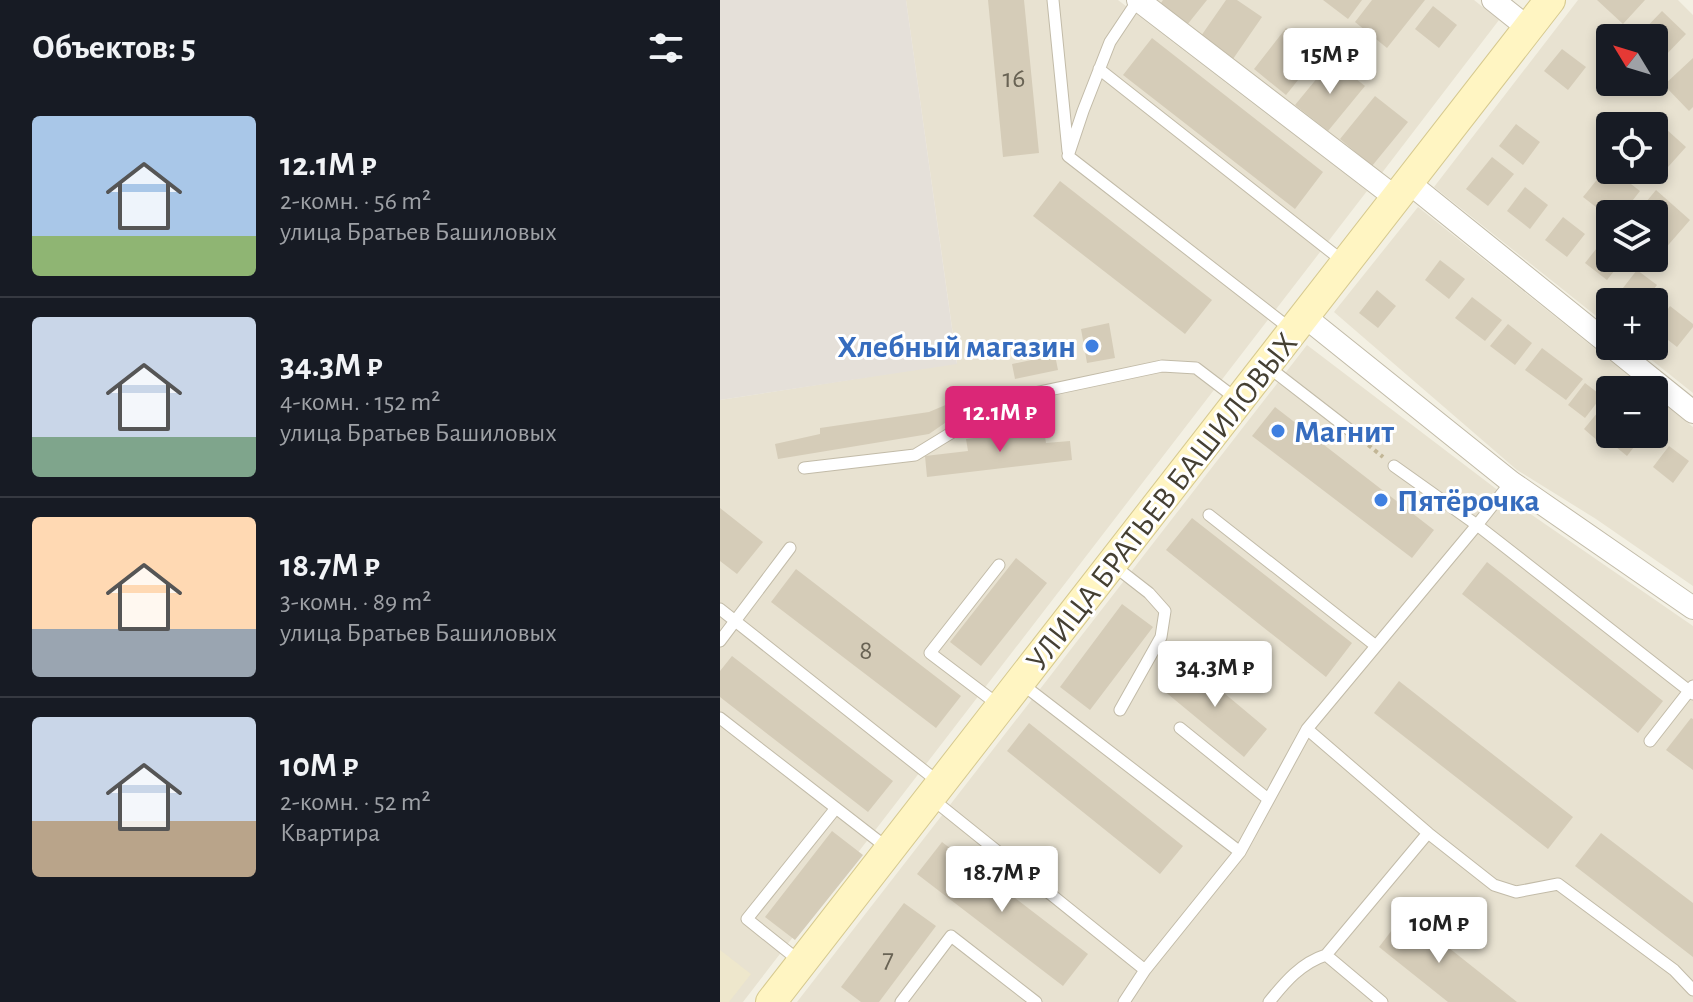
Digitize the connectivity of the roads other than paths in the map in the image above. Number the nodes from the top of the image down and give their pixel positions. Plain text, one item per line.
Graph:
1 (1053, 0) edge
2 (1138, 0) edge
3 (1493, 0) edge
4 (1550, 0) edge
5 (1528, 28) junction
6 (1099, 69) junction
7 (1068, 156) junction
8 (1402, 190) junction
9 (1345, 264) junction
10 (1298, 324) junction
11 (1596, 336) edge
12 (1628, 360) edge
13 (1267, 365) junction
14 (1238, 401) junction
15 (1693, 412) edge
16 (1351, 431) road end
17 (1394, 466) road end
18 (804, 468) dead end
19 (1511, 482) junction
20 (1209, 515) dead end
21 (1477, 525) junction
22 (790, 548) dead end
23 (1112, 564) junction
24 (999, 565) dead end
25 (1693, 608) edge
26 (720, 609) edge
27 (735, 621) junction
28 (720, 641) edge
29 (1376, 646) junction
30 (1020, 683) junction
31 (1692, 690) edge
32 (1001, 707) junction
33 (1120, 710) dead end
34 (720, 718) edge
35 (1180, 728) dead end
36 (1307, 729) junction
37 (1650, 741) dead end
38 (936, 791) junction
39 (1268, 799) junction
40 (836, 808) junction
41 (1428, 833) junction
42 (890, 850) junction
43 (1240, 852) junction
44 (1326, 955) junction
45 (802, 963) junction
46 (1145, 970) junction
47 (1693, 990) edge
48 (771, 1002) edge
49 (901, 1002) edge
50 (1036, 1002) edge
51 (1124, 1002) edge
52 (1269, 1002) edge
53 (1382, 1002) edge

1 - 7 lane
2 - 6 lane
2 - 8 street
3 - 5 street
4 - 5 street, УЛИЦА БРАТЬЕВ БАШИЛОВЫХ
5 - 8 street, УЛИЦА БРАТЬЕВ БАШИЛОВЫХ
6 - 7 lane
6 - 9 lane
7 - 10 lane
8 - 9 street, УЛИЦА БРАТЬЕВ БАШИЛОВЫХ
8 - 11 street
9 - 10 street, УЛИЦА БРАТЬЕВ БАШИЛОВЫХ
10 - 13 street, УЛИЦА БРАТЬЕВ БАШИЛОВЫХ
10 - 19 street
12 - 15 street
13 - 14 street, УЛИЦА БРАТЬЕВ БАШИЛОВЫХ
13 - 16 lane
14 - 18 lane
14 - 23 street, УЛИЦА БРАТЬЕВ БАШИЛОВЫХ
17 - 21 lane
19 - 21 lane
19 - 25 street
20 - 29 lane
21 - 29 lane
21 - 31 lane
22 - 27 lane
23 - 30 street, УЛИЦА БРАТЬЕВ БАШИЛОВЫХ
23 - 33 lane
24 - 32 lane
26 - 27 lane
27 - 28 lane
27 - 38 lane
29 - 36 lane
30 - 32 street, УЛИЦА БРАТЬЕВ БАШИЛОВЫХ
30 - 43 lane
31 - 37 lane
32 - 38 street, УЛИЦА БРАТЬЕВ БАШИЛОВЫХ
34 - 40 lane
35 - 39 lane
36 - 39 lane
36 - 41 lane
38 - 42 street, УЛИЦА БРАТЬЕВ БАШИЛОВЫХ
38 - 46 lane
39 - 43 lane
40 - 42 lane
40 - 45 lane
41 - 44 lane
41 - 47 lane
42 - 45 street, УЛИЦА БРАТЬЕВ БАШИЛОВЫХ
43 - 46 lane
44 - 52 lane
44 - 53 lane
45 - 48 street, УЛИЦА БРАТЬЕВ БАШИЛОВЫХ
46 - 51 lane
49 - 50 lane

